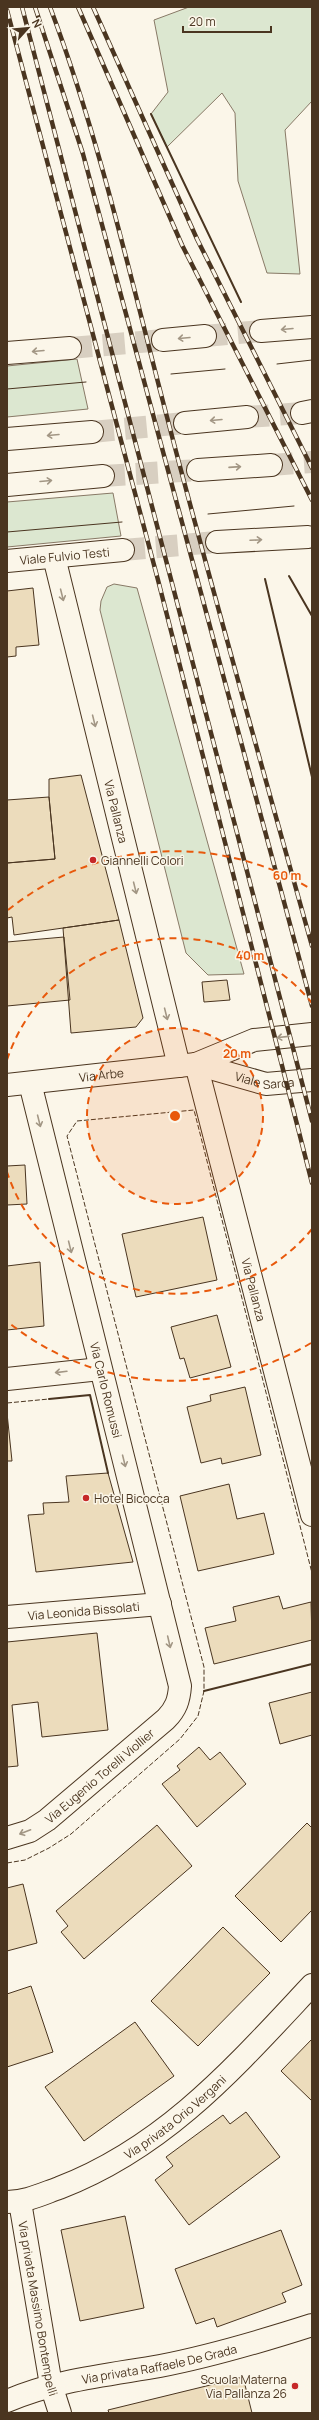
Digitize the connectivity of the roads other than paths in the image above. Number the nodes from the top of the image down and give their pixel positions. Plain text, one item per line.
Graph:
1 (312, 326) edge
2 (261, 331) tunnel mouth
3 (205, 336) tunnel mouth
4 (163, 340) tunnel mouth
5 (70, 348) tunnel mouth
6 (7, 353) edge
7 (247, 418) tunnel mouth
8 (186, 423) tunnel mouth
9 (92, 432) tunnel mouth
10 (7, 439) edge
11 (271, 465) tunnel mouth
12 (198, 470) tunnel mouth
13 (103, 476) tunnel mouth
14 (7, 485) edge
15 (308, 537) dead end
16 (217, 542) tunnel mouth
17 (123, 550) tunnel mouth
18 (54, 557) junction
19 (7, 561) edge
20 (312, 1034) edge
21 (188, 1065) junction
22 (312, 1080) edge
23 (30, 1083) junction
24 (7, 1085) edge
25 (100, 1370) junction
26 (7, 1379) edge
27 (312, 1515) edge
28 (160, 1604) junction
29 (7, 1617) edge
30 (179, 1698) joint
31 (7, 1838) edge
32 (312, 1985) edge
33 (14, 2202) edge
34 (312, 2325) edge
35 (51, 2385) junction
36 (7, 2401) edge
37 (60, 2413) edge

1 -> 2 street
3 -> 4 street
5 -> 6 street
7 -> 8 street
9 -> 10 street
12 -> 11 street
14 -> 13 street
16 -> 15 street
17 - 18 street, Viale Fulvio Testi
18 - 19 street, Viale Fulvio Testi
18 -> 21 street, Via Pallanza
20 -> 21 street, Viale Sarca
21 - 22 street, Viale Sarca
21 - 23 street, Via Arbe
21 - 27 street, Via Pallanza
23 - 24 street, Via Arbe
23 -> 25 street, Via Carlo Romussi
25 -> 26 street
25 -> 28 street, Via Carlo Romussi
28 - 29 street, Via Leonida Bissolati
28 -> 30 street, Via Carlo Romussi
30 -> 31 street, Via Eugenio Torelli Viollier
32 - 33 street, Via privata Orio Vergani
33 - 35 street, Via privata Massimo Bontempelli
34 - 35 street, Via privata Raffaele De Grada
35 - 36 street, Via privata Raffaele De Grada
35 - 37 street, Via privata Massimo Bontempelli

